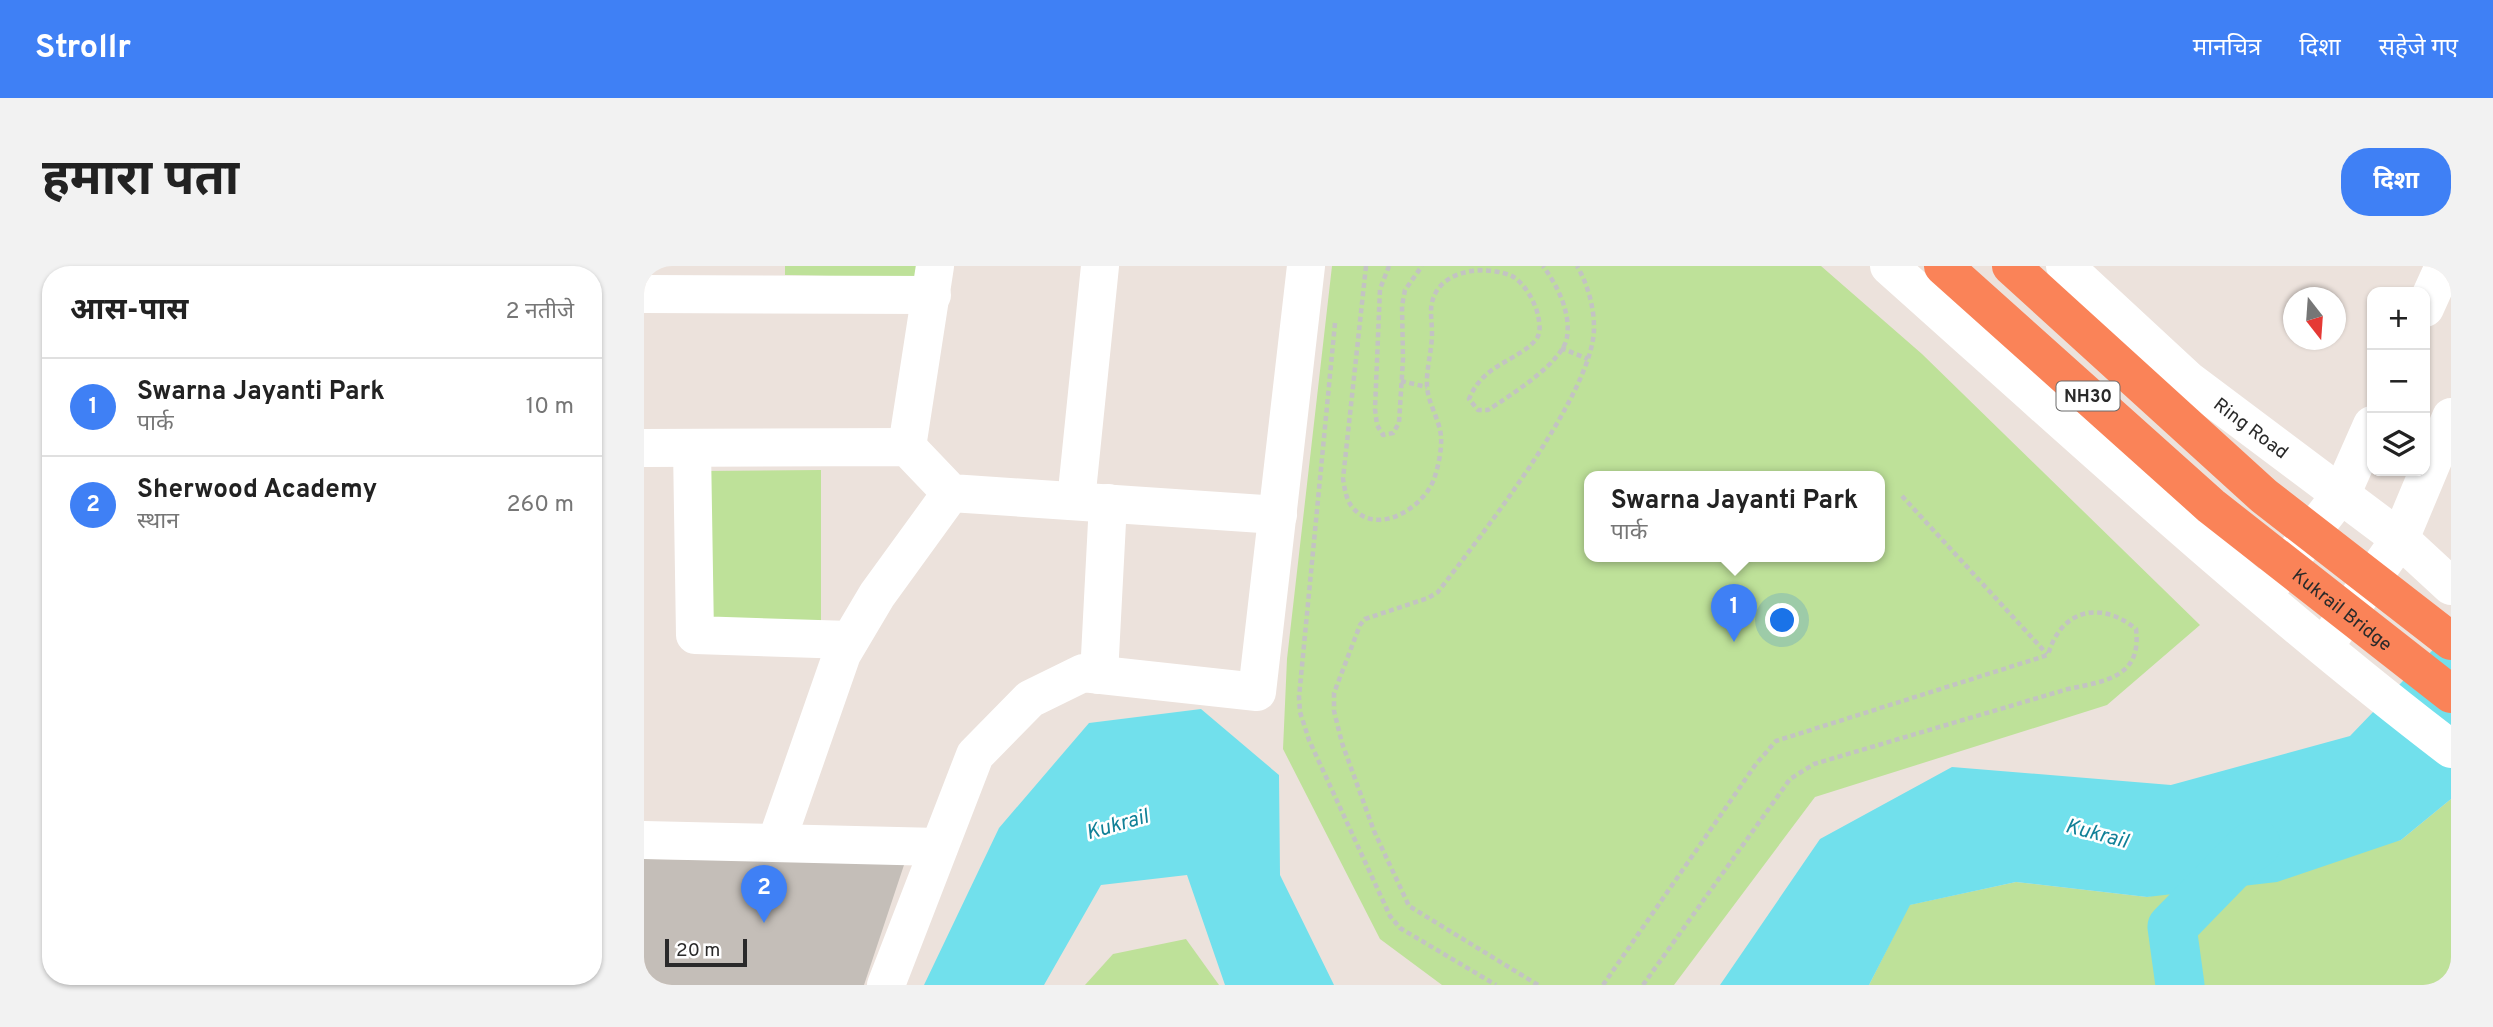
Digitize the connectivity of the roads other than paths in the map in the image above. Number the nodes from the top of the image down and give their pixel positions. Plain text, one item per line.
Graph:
1 (1100, 266) edge
2 (1306, 266) edge
3 (1889, 266) edge
4 (1943, 266) edge
5 (2011, 266) edge
6 (2066, 266) edge
7 (2444, 266) edge
8 (768, 280) edge
9 (934, 280) edge
10 (644, 294) edge
11 (2430, 297) edge
12 (2451, 417) edge
13 (2367, 436) edge
14 (906, 447) junction
15 (644, 448) edge
16 (692, 448) junction
17 (951, 493) junction
18 (2342, 493) junction
19 (1092, 502) junction
20 (1278, 515) junction
21 (2400, 539) junction
22 (2447, 583) edge
23 (2263, 596) junction
24 (850, 640) junction
25 (2451, 641) edge
26 (2323, 648) junction
27 (1099, 675) junction
28 (2451, 694) edge
29 (2451, 750) edge
30 (644, 840) edge
31 (776, 843) junction
32 (939, 847) junction
33 (886, 985) edge

1 - 19 street
2 - 20 street
3 - 23 street
4 - 28 highway, Kukrail Bridge / NH30
5 - 25 highway, Ring Road / NH30
6 - 18 street, Ring Road
7 - 11 street
8 - 9 street
8 - 10 street
9 - 14 street
12 - 21 street
13 - 18 street
14 - 16 street
14 - 17 street
15 - 16 street
16 - 24 street
17 - 19 street
17 - 24 street
18 - 21 street, Ring Road
18 - 23 street
19 - 20 street
19 - 27 street
20 - 27 street
21 - 22 street, Ring Road
21 - 26 street
23 - 26 street
24 - 31 street
26 - 29 street
27 - 32 street
30 - 31 street
31 - 32 street
32 - 33 street

